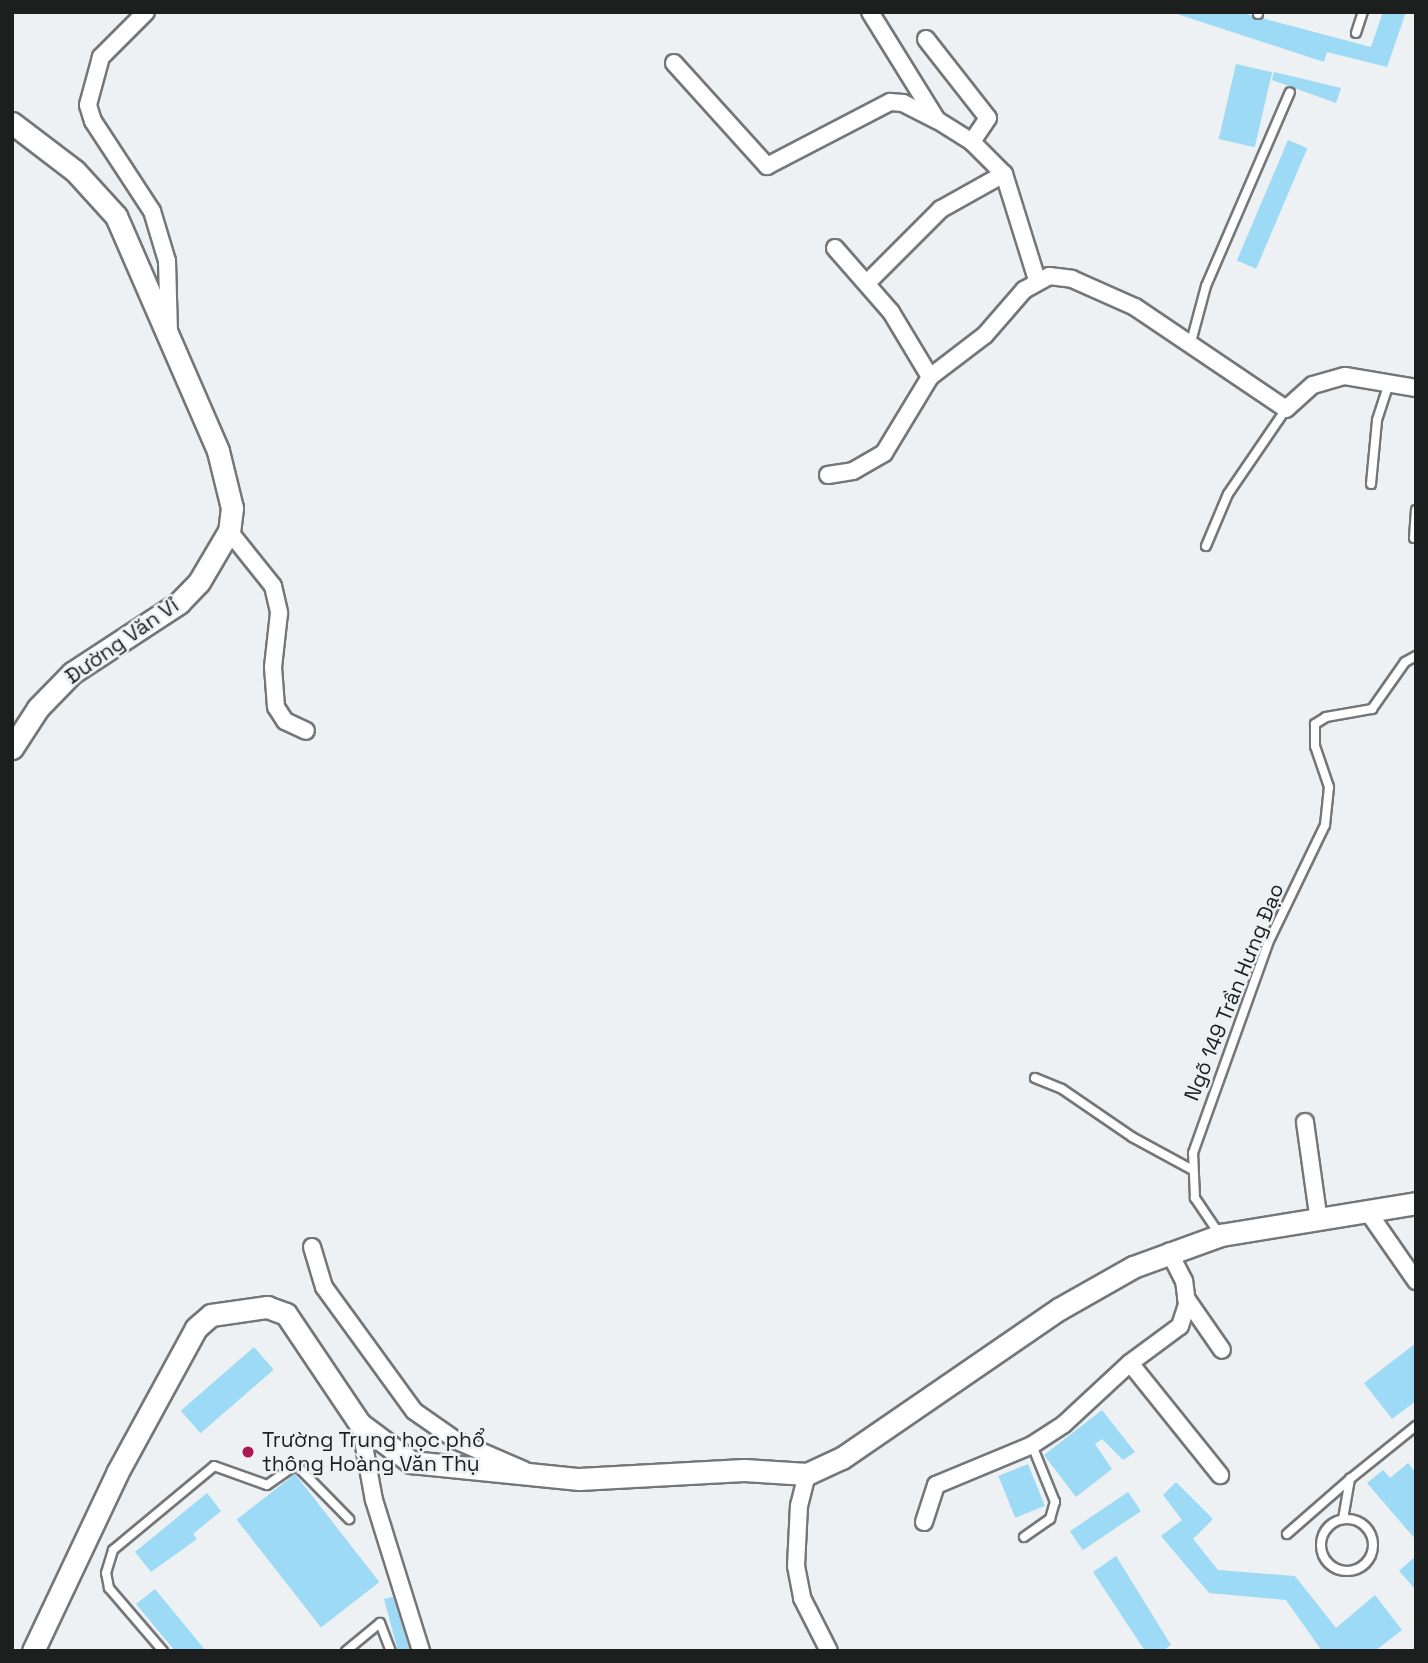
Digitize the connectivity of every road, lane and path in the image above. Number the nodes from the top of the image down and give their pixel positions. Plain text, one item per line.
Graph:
1 (146, 12) edge
2 (870, 12) edge
3 (1363, 12) edge
4 (1356, 33) dead end
5 (926, 39) dead end
6 (674, 63) dead end
7 (1290, 92) dead end
8 (937, 120) junction
9 (12, 123) edge
10 (972, 142) junction
11 (1004, 174) junction
12 (835, 248) dead end
13 (1037, 280) junction
14 (867, 283) junction
15 (169, 335) junction
16 (1191, 342) junction
17 (930, 377) junction
18 (1389, 382) junction
19 (1416, 388) edge
20 (1286, 409) junction
21 (828, 475) dead end
22 (1371, 484) dead end
23 (1416, 510) edge
24 (229, 531) junction
25 (1414, 538) edge
26 (1206, 546) dead end
27 (1416, 656) edge
28 (306, 731) dead end
29 (12, 748) edge
30 (1035, 1078) dead end
31 (1305, 1122) dead end
32 (1191, 1169) junction
33 (1416, 1203) edge
34 (1368, 1212) junction
35 (1319, 1221) junction
36 (1221, 1235) junction
37 (312, 1247) dead end
38 (1169, 1252) junction
39 (1416, 1281) edge
40 (1186, 1298) junction
41 (1222, 1350) dead end
42 (1130, 1363) junction
43 (360, 1424) junction
44 (1416, 1426) edge
45 (1032, 1445) junction
46 (807, 1474) junction
47 (532, 1475) junction
48 (1220, 1475) dead end
49 (1350, 1479) junction
50 (349, 1519) dead end
51 (1343, 1519) junction
52 (924, 1522) dead end
53 (1287, 1534) dead end
54 (1024, 1537) dead end
55 (33, 1651) edge
56 (163, 1651) edge
57 (346, 1651) edge
58 (391, 1651) edge
59 (421, 1651) edge
60 (829, 1651) edge

1 - 15 street
2 - 8 street
3 - 4 lane
5 - 10 street
6 - 8 street
7 - 16 lane
8 - 10 street
9 - 15 street, Đường Văn Vỉ
10 - 11 street
11 - 13 street
11 - 14 street
12 - 14 street
13 - 16 street
13 - 17 street
14 - 17 street
15 - 24 street, Đường Văn Vỉ
16 - 20 street
17 - 21 street
18 - 19 street
18 - 20 street
18 - 22 lane
20 - 26 lane
23 - 25 lane
24 - 28 street
24 - 29 street, Đường Văn Vỉ
27 - 32 lane, Ngõ 149 Trần Hưng Đạo
30 - 32 lane
31 - 35 street
32 - 36 lane, Ngõ 149 Trần Hưng Đạo
33 - 34 street
34 - 35 street
34 - 39 street
35 - 36 street
36 - 38 street
37 - 47 street
38 - 40 street
38 - 46 street
40 - 41 street
40 - 42 street
42 - 45 street
42 - 48 street
43 - 47 street
43 - 55 street
43 - 59 street
44 - 49 lane
45 - 52 street
45 - 54 lane
46 - 47 street
46 - 60 street
49 - 51 lane
49 - 53 lane
50 - 56 lane
51 - 51 lane
57 - 58 lane

